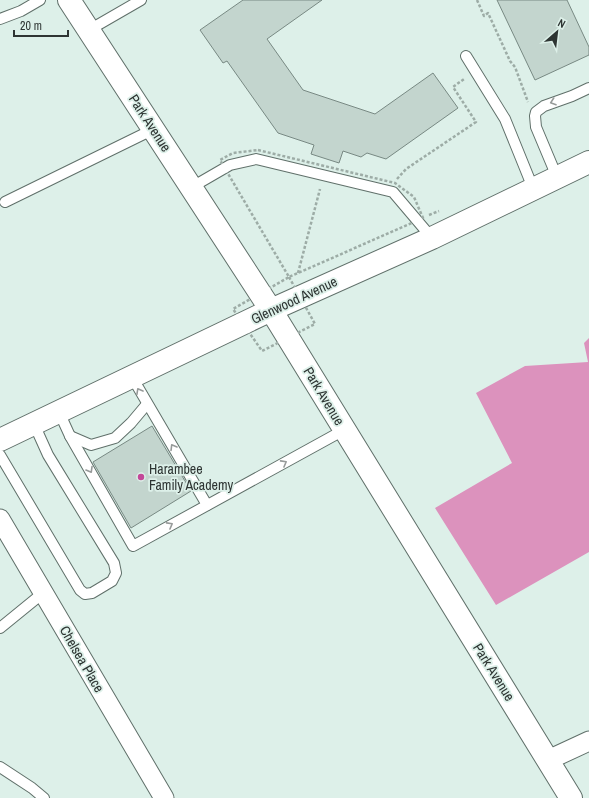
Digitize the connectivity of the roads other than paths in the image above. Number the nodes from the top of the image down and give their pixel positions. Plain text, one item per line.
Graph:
1 (40, 0) edge
2 (69, 0) edge
3 (141, 0) edge
4 (0, 19) edge
5 (89, 30) junction
6 (466, 56) dead end
7 (589, 88) edge
8 (154, 129) junction
9 (589, 162) edge
10 (557, 177) junction
11 (192, 187) junction
12 (533, 188) junction
13 (5, 202) dead end
14 (432, 238) junction
15 (271, 310) junction
16 (132, 377) junction
17 (147, 404) junction
18 (59, 412) junction
19 (34, 424) junction
20 (344, 430) junction
21 (70, 436) junction
22 (0, 442) edge
23 (207, 504) junction
24 (0, 519) edge
25 (44, 593) junction
26 (0, 628) edge
27 (589, 740) edge
28 (548, 760) junction
29 (0, 767) edge
30 (44, 798) edge
31 (164, 798) edge
32 (571, 798) edge

1 - 4 lane
2 - 5 main road, Park Avenue
3 - 5 lane
5 - 8 main road, Park Avenue
6 - 12 lane
7 -> 10 lane
8 - 11 main road, Park Avenue
8 - 13 lane
9 - 10 main road, Glenwood Avenue
10 - 12 main road, Glenwood Avenue
11 - 14 lane
11 - 15 main road, Park Avenue
12 - 14 main road, Glenwood Avenue
14 - 15 main road, Glenwood Avenue
15 - 16 main road, Glenwood Avenue
15 - 20 main road, Park Avenue
17 -> 16 lane
16 - 18 main road, Glenwood Avenue
17 - 21 lane
23 -> 17 lane
18 - 19 main road, Glenwood Avenue
18 - 21 lane
19 - 22 main road, Glenwood Avenue
19 - 22 lane
23 -> 20 lane
20 - 28 main road, Park Avenue
21 -> 23 lane
24 - 25 street, Chelsea Place
25 - 26 lane
25 - 31 street, Chelsea Place
27 - 28 street
28 - 32 main road, Park Avenue
29 - 30 lane

